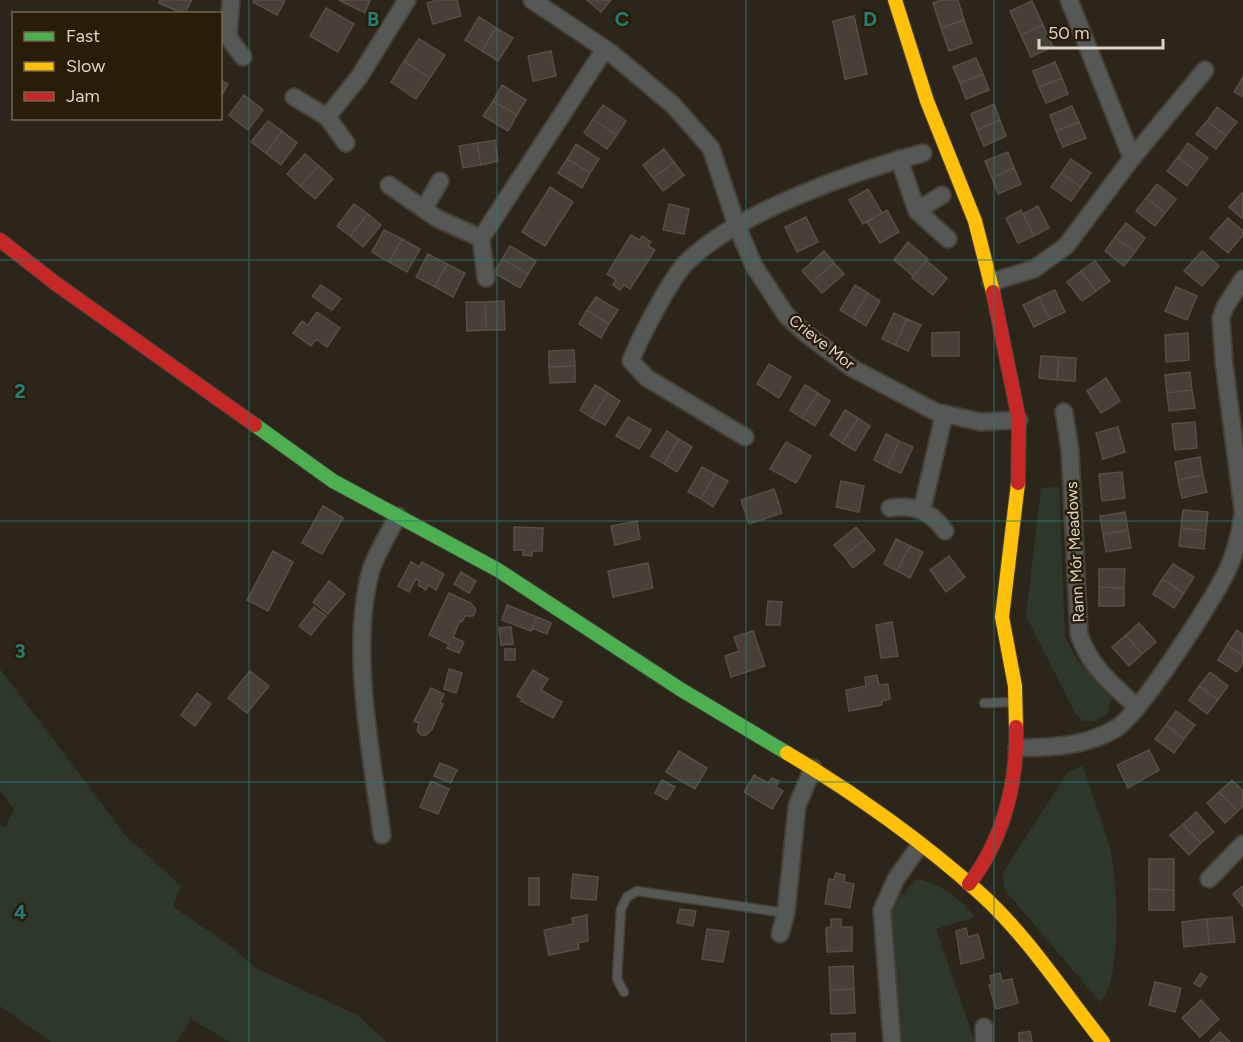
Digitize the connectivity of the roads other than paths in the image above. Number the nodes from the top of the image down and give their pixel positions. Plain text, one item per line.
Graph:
1 (231, 0) edge
2 (407, 0) edge
3 (895, 0) edge
4 (1069, 0) edge
5 (537, 1) edge
6 (605, 49) junction
7 (243, 57) dead end
8 (1205, 70) dead end
9 (294, 97) dead end
10 (327, 117) junction
11 (346, 143) dead end
12 (923, 153) dead end
13 (1132, 158) junction
14 (899, 159) junction
15 (440, 181) dead end
16 (389, 185) dead end
17 (942, 195) dead end
18 (424, 209) junction
19 (917, 211) junction
20 (737, 226) junction
21 (481, 238) junction
22 (948, 239) dead end
23 (0, 240) edge
24 (486, 278) dead end
25 (1243, 279) edge
26 (991, 282) junction
27 (1064, 412) dead end
28 (944, 415) junction
29 (1018, 420) junction
30 (745, 437) dead end
31 (890, 507) dead end
32 (922, 510) junction
33 (1243, 512) edge
34 (398, 516) junction
35 (945, 531) dead end
36 (1016, 702) junction
37 (984, 704) dead end
38 (1137, 706) junction
39 (1017, 748) junction
40 (813, 768) junction
41 (382, 835) dead end
42 (1243, 844) edge
43 (920, 845) junction
44 (1209, 879) dead end
45 (969, 884) junction
46 (786, 913) junction
47 (780, 934) dead end
48 (624, 992) dead end
49 (892, 1042) edge
50 (1103, 1042) edge

1 - 7 street
2 - 10 street
3 - 26 street
4 - 13 street
5 - 6 street, Crieve Mor
6 - 20 street, Crieve Mor
6 - 21 street
8 - 13 street
9 - 10 street
10 - 11 street
12 - 14 street
13 - 26 street
14 - 19 street
14 - 20 street
15 - 18 street
16 - 18 street
17 - 19 street
18 - 21 street
19 - 22 street
20 - 28 street, Crieve Mor
20 - 30 street
21 - 24 street
23 - 34 street
25 - 33 street
26 - 29 street
27 - 38 street, Rann Mór Meadows
28 - 29 street, Crieve Mor
28 - 32 street
29 - 36 street
31 - 32 street
32 - 35 street
33 - 38 street
34 - 40 street
34 - 41 street
36 - 37 lane
36 - 39 street
38 - 39 street
39 - 45 street
40 - 43 street
40 - 46 street
42 - 44 street
43 - 45 street
43 - 49 street
45 - 50 street
46 - 47 street
46 - 48 lane

